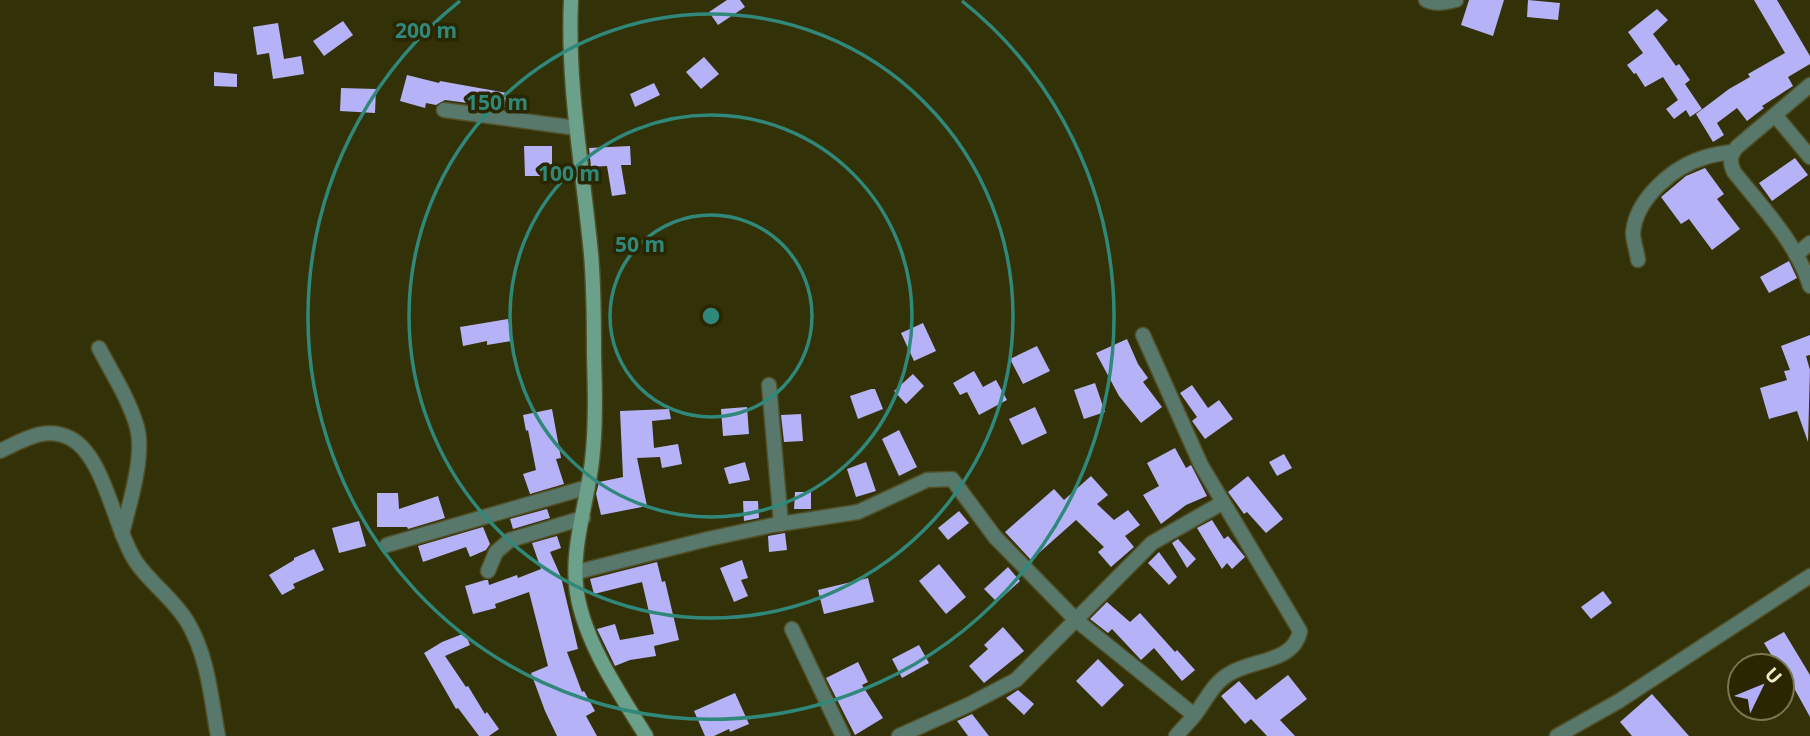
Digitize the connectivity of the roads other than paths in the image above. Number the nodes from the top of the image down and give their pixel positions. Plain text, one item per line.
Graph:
1 (571, 0) edge
2 (1426, 0) edge
3 (1456, 0) edge
4 (1810, 85) edge
5 (444, 110) dead end
6 (1775, 115) junction
7 (576, 128) junction
8 (1733, 152) junction
9 (1810, 157) edge
10 (1810, 243) edge
11 (1796, 255) junction
12 (1638, 260) dead end
13 (1810, 286) edge
14 (1143, 335) dead end
15 (99, 348) dead end
16 (769, 384) dead end
17 (0, 451) edge
18 (588, 487) junction
19 (1222, 503) junction
20 (583, 518) junction
21 (781, 524) junction
22 (122, 536) junction
23 (387, 545) dead end
24 (488, 571) dead end
25 (577, 572) junction
26 (1810, 576) edge
27 (1076, 620) junction
28 (792, 629) dead end
29 (1194, 715) junction
30 (218, 736) edge
31 (646, 736) edge
32 (843, 736) edge
33 (899, 736) edge
34 (1175, 736) edge
35 (1557, 736) edge

1 - 7 street
2 - 3 street
4 - 6 street
5 - 7 street
6 - 8 street
6 - 9 street
7 - 18 street
8 - 11 street
8 - 12 street
10 - 11 street
11 - 13 street
14 - 19 street
15 - 22 street
16 - 21 street
17 - 22 street
18 - 20 street
18 - 23 street
19 - 27 street
19 - 29 street
20 - 24 street
20 - 25 street
21 - 25 street
21 - 27 street
22 - 30 street
25 - 31 street
26 - 35 street
27 - 29 street
27 - 33 street
28 - 32 street
29 - 34 street

